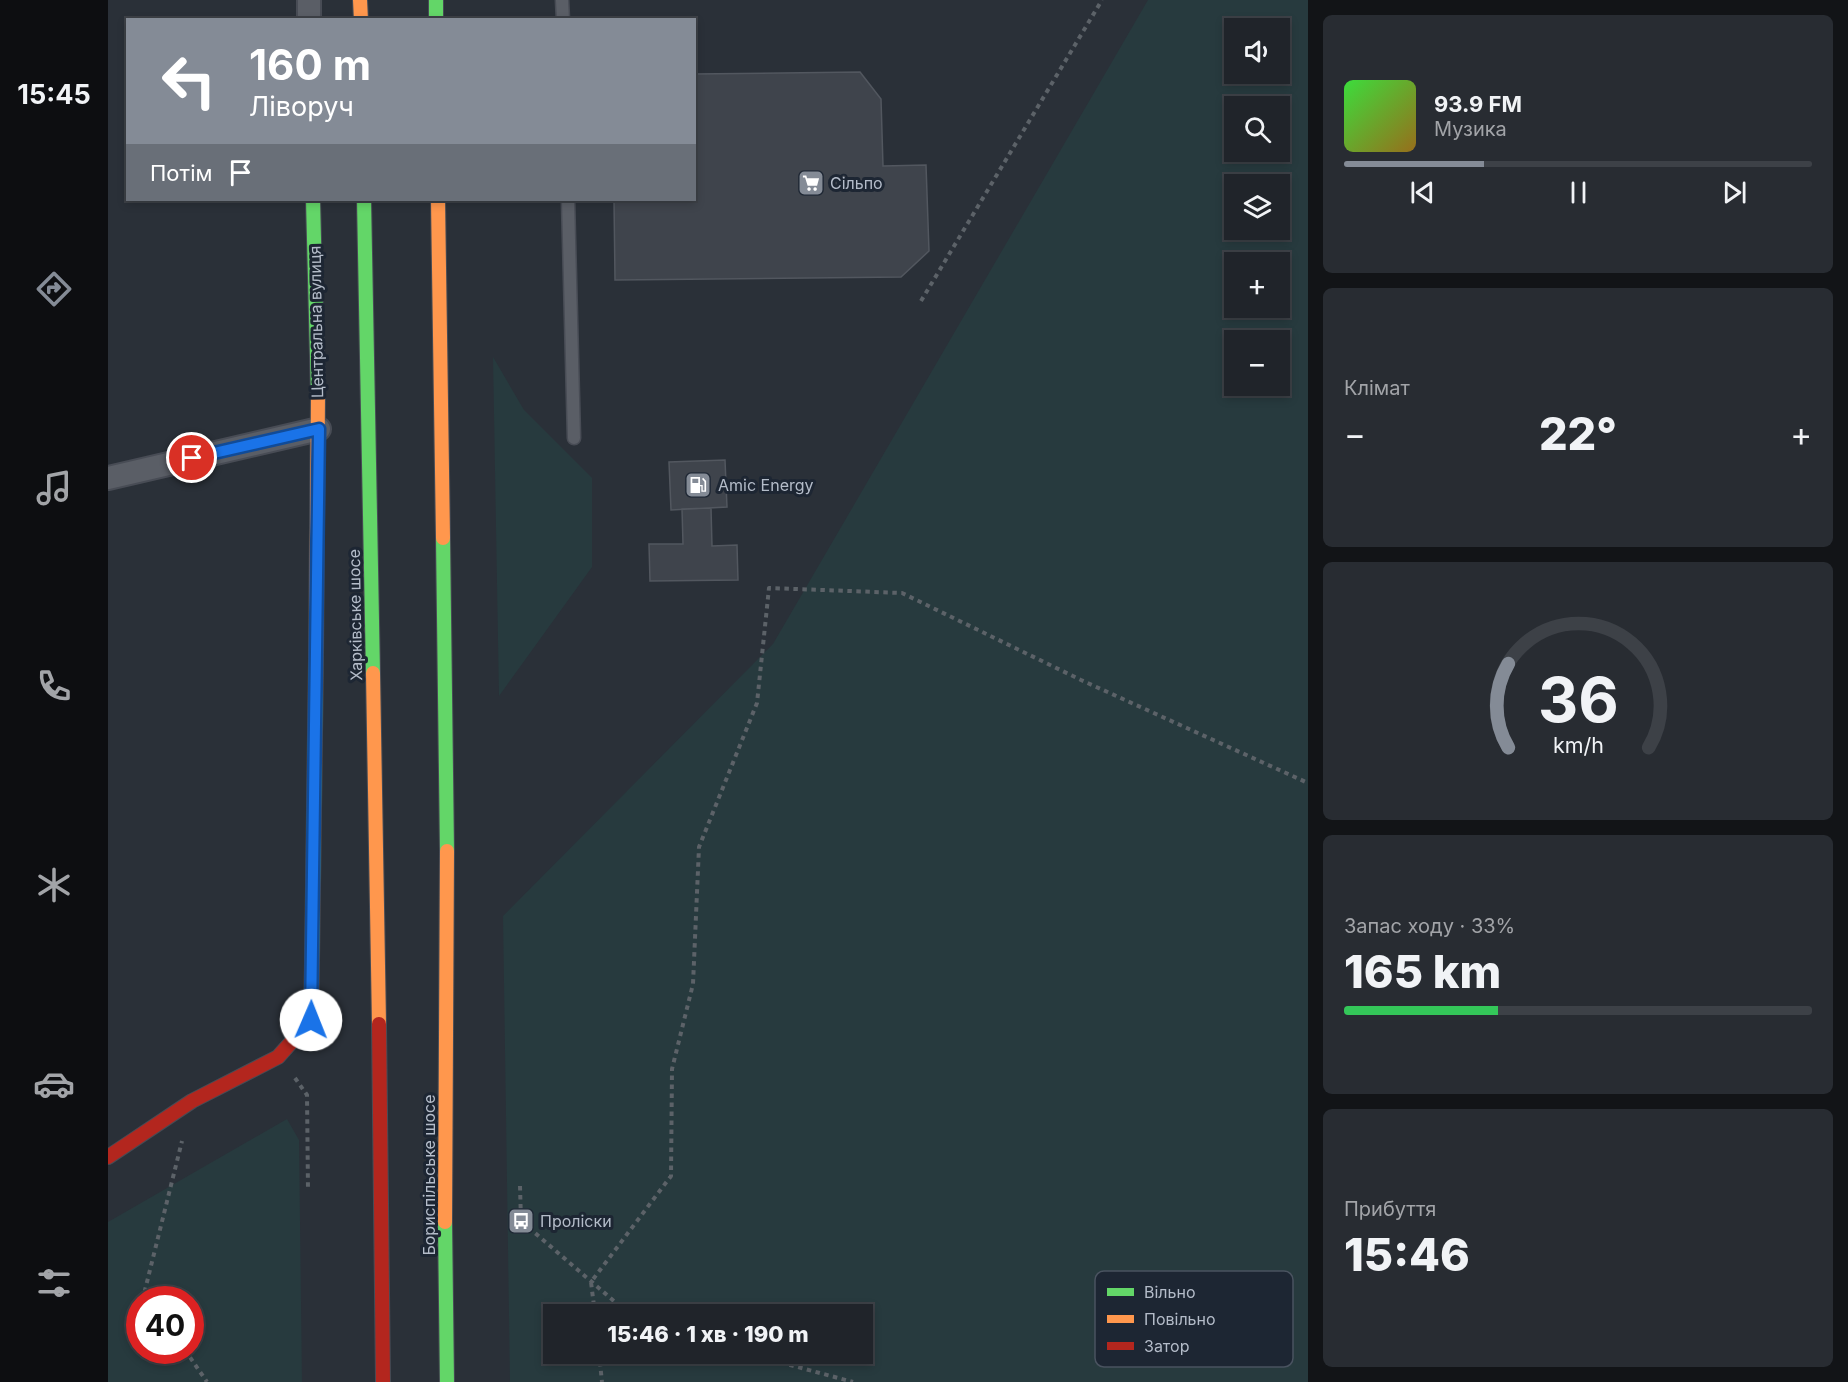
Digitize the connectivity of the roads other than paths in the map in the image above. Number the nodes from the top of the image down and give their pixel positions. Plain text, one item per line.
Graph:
1 (309, 0) edge
2 (360, 0) edge
3 (436, 0) edge
4 (562, 0) edge
5 (309, 18) edge
6 (361, 18) edge
7 (436, 18) edge
8 (563, 18) edge
9 (313, 201) edge
10 (364, 201) edge
11 (438, 201) edge
12 (568, 201) edge
13 (319, 429) junction
14 (574, 438) dead end
15 (108, 478) edge
16 (108, 1157) edge
17 (382, 1382) edge
18 (447, 1382) edge

1 - 5 street
2 - 6 main road
3 - 7 main road
4 - 8 lane
9 - 13 main road, Центральна вулиця
10 - 17 main road, Харківське шосе
11 - 18 main road, Бориспільське шосе
12 - 14 lane
13 - 15 street
13 - 16 main road, Центральна вулиця

